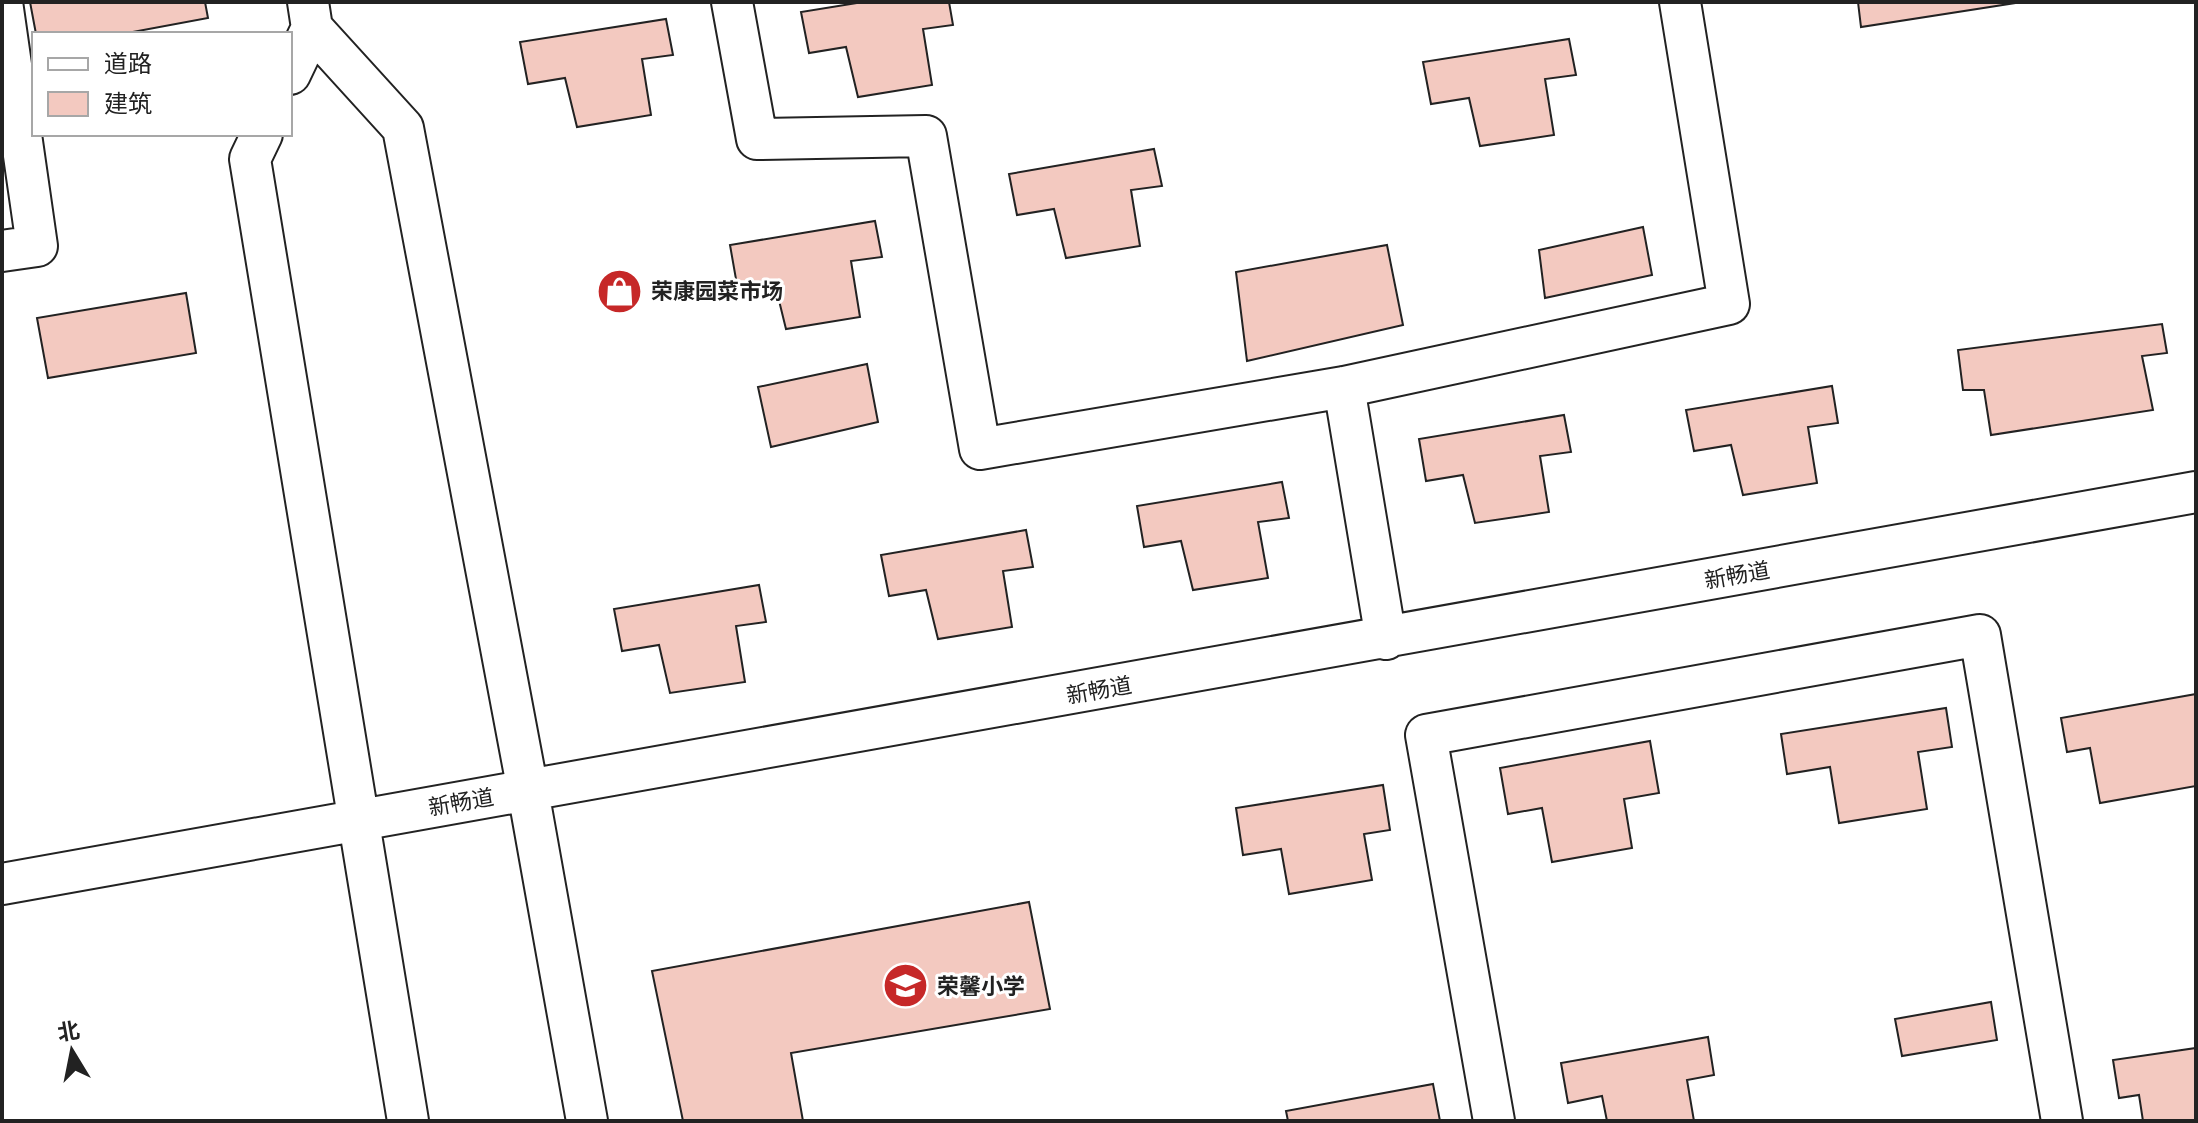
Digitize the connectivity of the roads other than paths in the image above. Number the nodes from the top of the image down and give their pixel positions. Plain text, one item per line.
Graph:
1 (2, 2) edge
2 (732, 2) edge
3 (1680, 2) edge
4 (310, 15) edge
5 (292, 68) edge
6 (261, 136) edge
7 (2, 251) edge
8 (1344, 387) junction
9 (2196, 492) edge
10 (1386, 639) junction
11 (528, 791) junction
12 (357, 821) junction
13 (2, 884) edge
14 (408, 1121) edge
15 (587, 1121) edge
16 (1494, 1121) edge
17 (2062, 1121) edge

1 - 7 street
2 - 8 street
3 - 8 street
4 - 5 street
4 - 11 street
6 - 12 street
8 - 10 street
9 - 10 street, 新畅道
10 - 11 street, 新畅道
11 - 12 street, 新畅道
11 - 15 street
12 - 13 street, 新畅道
12 - 14 street
16 - 17 street

